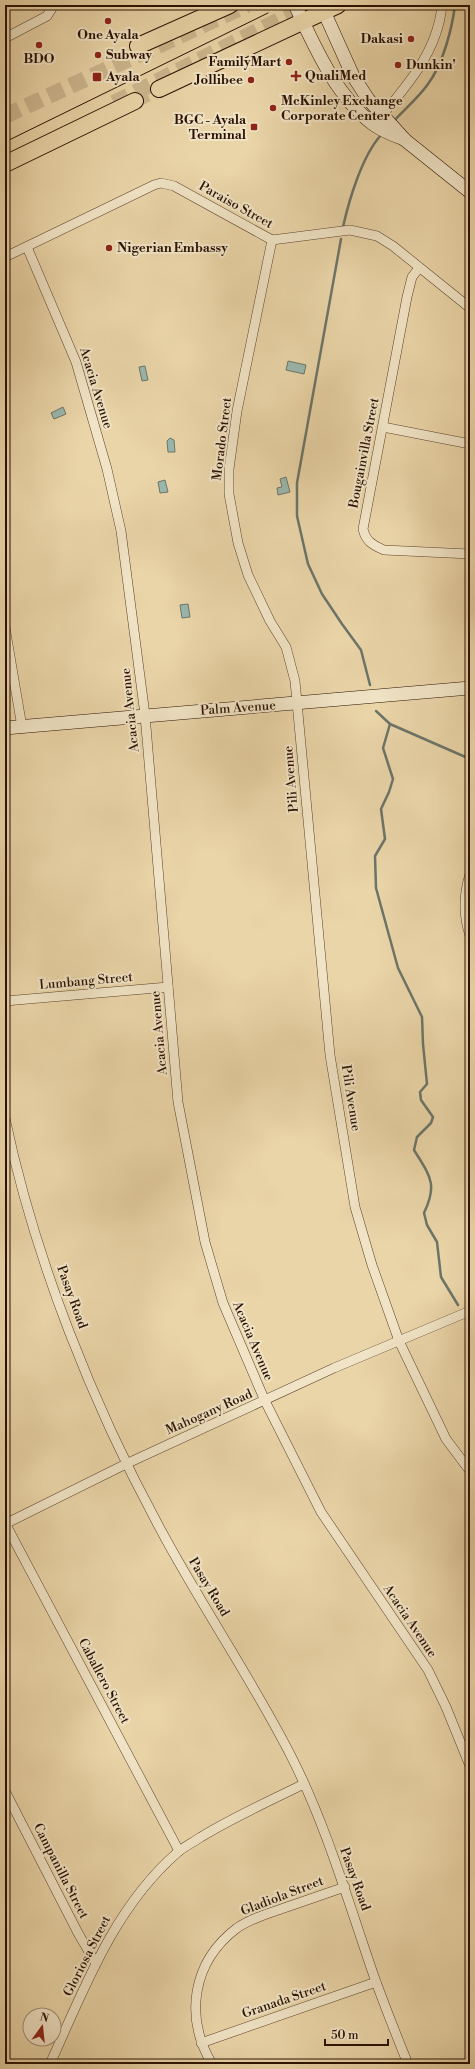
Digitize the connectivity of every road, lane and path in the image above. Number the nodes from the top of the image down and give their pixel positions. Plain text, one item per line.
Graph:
1 (230, 5) edge
2 (295, 5) edge
3 (442, 5) edge
4 (51, 7) edge
5 (328, 7) edge
6 (303, 23) junction
7 (5, 38) edge
8 (138, 46) dead end
9 (159, 89) tunnel mouth
10 (135, 101) tunnel mouth
11 (378, 120) junction
12 (60, 137) junction
13 (5, 154) edge
14 (5, 164) edge
15 (470, 192) edge
16 (272, 240) junction
17 (27, 247) junction
18 (5, 257) edge
19 (419, 268) junction
20 (470, 308) edge
21 (383, 427) junction
22 (470, 444) edge
23 (470, 554) edge
24 (5, 627) edge
25 (470, 688) edge
26 (297, 704) junction
27 (145, 715) junction
28 (22, 727) junction
29 (5, 728) edge
30 (470, 874) edge
31 (470, 936) edge
32 (168, 988) junction
33 (5, 1001) edge
34 (5, 1118) edge
35 (470, 1311) edge
36 (399, 1341) junction
37 (265, 1401) junction
38 (128, 1463) junction
39 (470, 1471) edge
40 (5, 1524) edge
41 (470, 1766) edge
42 (304, 1784) junction
43 (5, 1791) edge
44 (180, 1851) junction
45 (345, 1887) junction
46 (95, 1962) junction
47 (376, 1982) junction
48 (201, 2043) junction
49 (50, 2064) edge
50 (212, 2064) edge
51 (408, 2064) edge

1 - 8 highway
2 - 6 street
3 - 11 street
4 - 7 street
5 - 6 highway
5 - 11 street
6 - 9 highway
6 - 11 street
10 - 12 highway
11 - 15 street
12 - 13 highway
12 - 14 highway
16 - 17 street, Paraiso Street
16 - 19 street, Paraiso Street
16 - 26 street, Morado Street
17 - 18 street, Paraiso Street
17 - 27 street, Acacia Avenue
19 - 20 street, Paraiso Street
19 - 21 street, Bougainvilla Street
21 - 22 street
21 - 23 street, Bougainvilla Street
24 - 28 street
25 - 26 street, Palm Avenue
26 - 27 street, Palm Avenue
26 - 36 street, Pili Avenue
27 - 28 street, Palm Avenue
27 - 32 street, Acacia Avenue
28 - 29 street, Palm Avenue
30 - 31 street
32 - 33 street, Lumbang Street
32 - 37 street, Acacia Avenue
34 - 38 street, Pasay Road
35 - 36 street, Mahogany Road
36 - 37 street, Mahogany Road
36 - 39 street, Pili Avenue
37 - 38 street, Mahogany Road
37 - 41 street, Acacia Avenue
38 - 40 street, Mahogany Road
38 - 42 street, Pasay Road
40 - 44 street, Caballero Street
42 - 44 street, Gloriosa Street
42 - 45 street, Pasay Road
43 - 46 street, Campanilla Street
44 - 46 street, Gloriosa Street
45 - 47 street, Pasay Road
45 - 48 street, Gladiola Street
46 - 49 street, Gloriosa Street
47 - 48 street, Granada Street
47 - 51 street, Pasay Road
48 - 50 street, Gladiola Street

